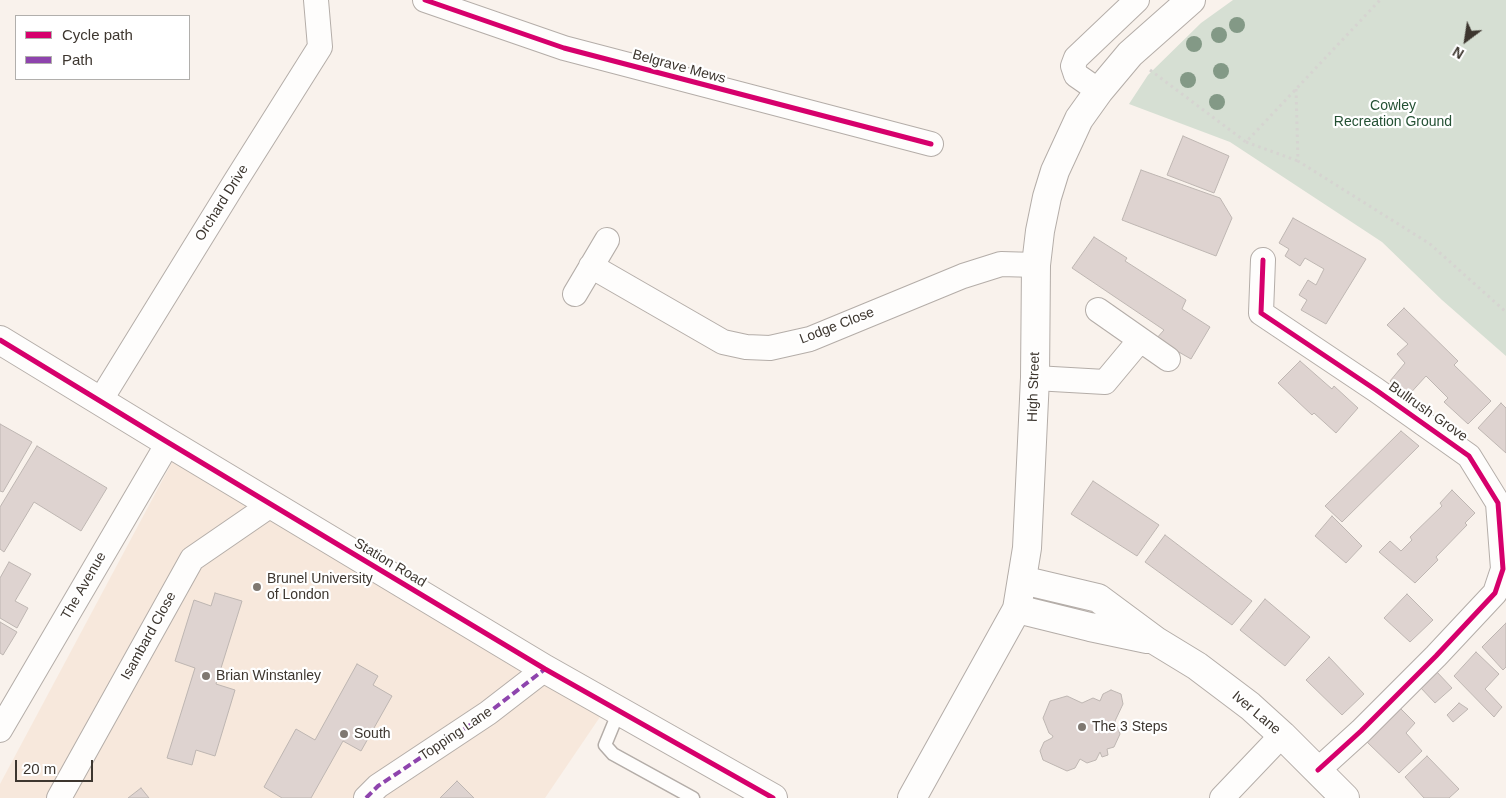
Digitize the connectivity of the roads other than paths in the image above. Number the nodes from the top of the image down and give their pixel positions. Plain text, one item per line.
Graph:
1 (316, 0) edge
2 (1137, 0) edge
3 (1191, 0) edge
4 (431, 1) edge
5 (1098, 91) junction
6 (931, 144) dead end
7 (607, 240) dead end
8 (1263, 260) dead end
9 (1036, 265) junction
10 (591, 266) junction
11 (574, 294) dead end
12 (1098, 310) dead end
13 (0, 340) edge
14 (1140, 340) junction
15 (1168, 359) dead end
16 (1035, 378) junction
17 (100, 401) junction
18 (168, 443) junction
19 (272, 504) junction
20 (1505, 569) edge
21 (1022, 580) junction
22 (1017, 609) junction
23 (1156, 640) junction
24 (545, 669) junction
25 (619, 711) junction
26 (0, 730) edge
27 (1282, 735) junction
28 (1318, 770) junction
29 (59, 798) edge
30 (366, 798) edge
31 (693, 798) edge
32 (773, 798) edge
33 (912, 798) edge
34 (1222, 798) edge
35 (1345, 798) edge

1 - 17 street, Orchard Drive
2 - 5 street
3 - 5 main road, High Street
4 - 6 street, Belgrave Mews
5 - 9 main road, High Street
7 - 10 street
8 - 20 street, Bullrush Grove
9 - 10 street, Lodge Close
9 - 16 main road, High Street
10 - 11 street
12 - 14 street
13 - 17 main road, Station Road
14 - 15 street
14 - 16 street
16 - 21 main road, High Street
17 - 18 main road, Station Road
18 - 19 main road, Station Road
18 - 26 street, The Avenue
19 - 24 main road, Station Road
19 - 29 street, Isambard Close
20 - 28 street, Bullrush Grove
21 - 22 main road, High Street
21 - 23 main road, Iver Lane
22 - 23 main road, Iver Lane
22 - 33 main road, High Street
23 - 27 main road, Iver Lane
24 - 25 main road, Station Road
24 - 30 street, Topping Lane
25 - 31 lane
25 - 32 main road, Station Road
27 - 28 main road, Iver Lane
27 - 34 street
28 - 35 main road, Iver Lane

